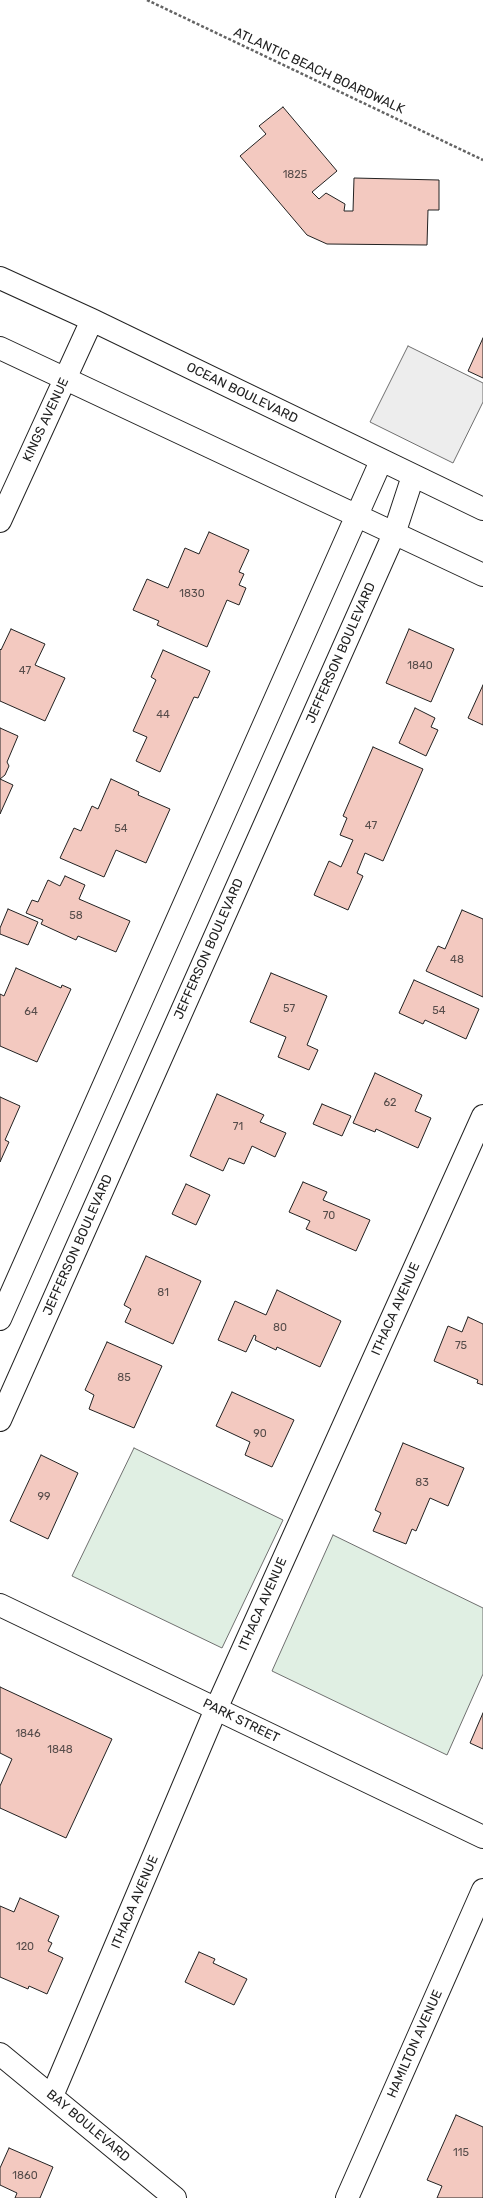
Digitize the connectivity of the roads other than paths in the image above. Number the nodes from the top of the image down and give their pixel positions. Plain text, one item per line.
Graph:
1 (0, 278) edge
2 (92, 320) junction
3 (0, 348) edge
4 (65, 378) junction
5 (381, 461) junction
6 (413, 476) junction
7 (483, 509) edge
8 (357, 516) junction
9 (0, 521) edge
10 (394, 534) junction
11 (483, 576) edge
12 (483, 1116) edge
13 (0, 1319) edge
14 (0, 1420) edge
15 (0, 1605) edge
16 (216, 1709) junction
17 (483, 1837) edge
18 (483, 1890) edge
19 (0, 2054) edge
20 (52, 2096) junction
21 (175, 2198) edge
22 (347, 2198) edge

1 - 2 main road, OCEAN BOULEVARD
2 - 4 main road, KINGS AVENUE
2 - 5 main road, OCEAN BOULEVARD
3 - 4 main road
4 - 8 main road
4 - 9 main road, KINGS AVENUE
5 - 6 main road, OCEAN BOULEVARD
5 - 8 main road
6 - 7 main road, OCEAN BOULEVARD
6 - 10 main road, JEFFERSON BOULEVARD
8 - 10 main road
8 - 13 main road
10 - 11 main road
10 - 14 main road, JEFFERSON BOULEVARD
12 - 16 main road, ITHACA AVENUE
15 - 16 main road, PARK STREET
16 - 17 main road, PARK STREET
16 - 20 main road, ITHACA AVENUE
18 - 22 main road, HAMILTON AVENUE
19 - 20 main road, BAY BOULEVARD
20 - 21 main road, BAY BOULEVARD

